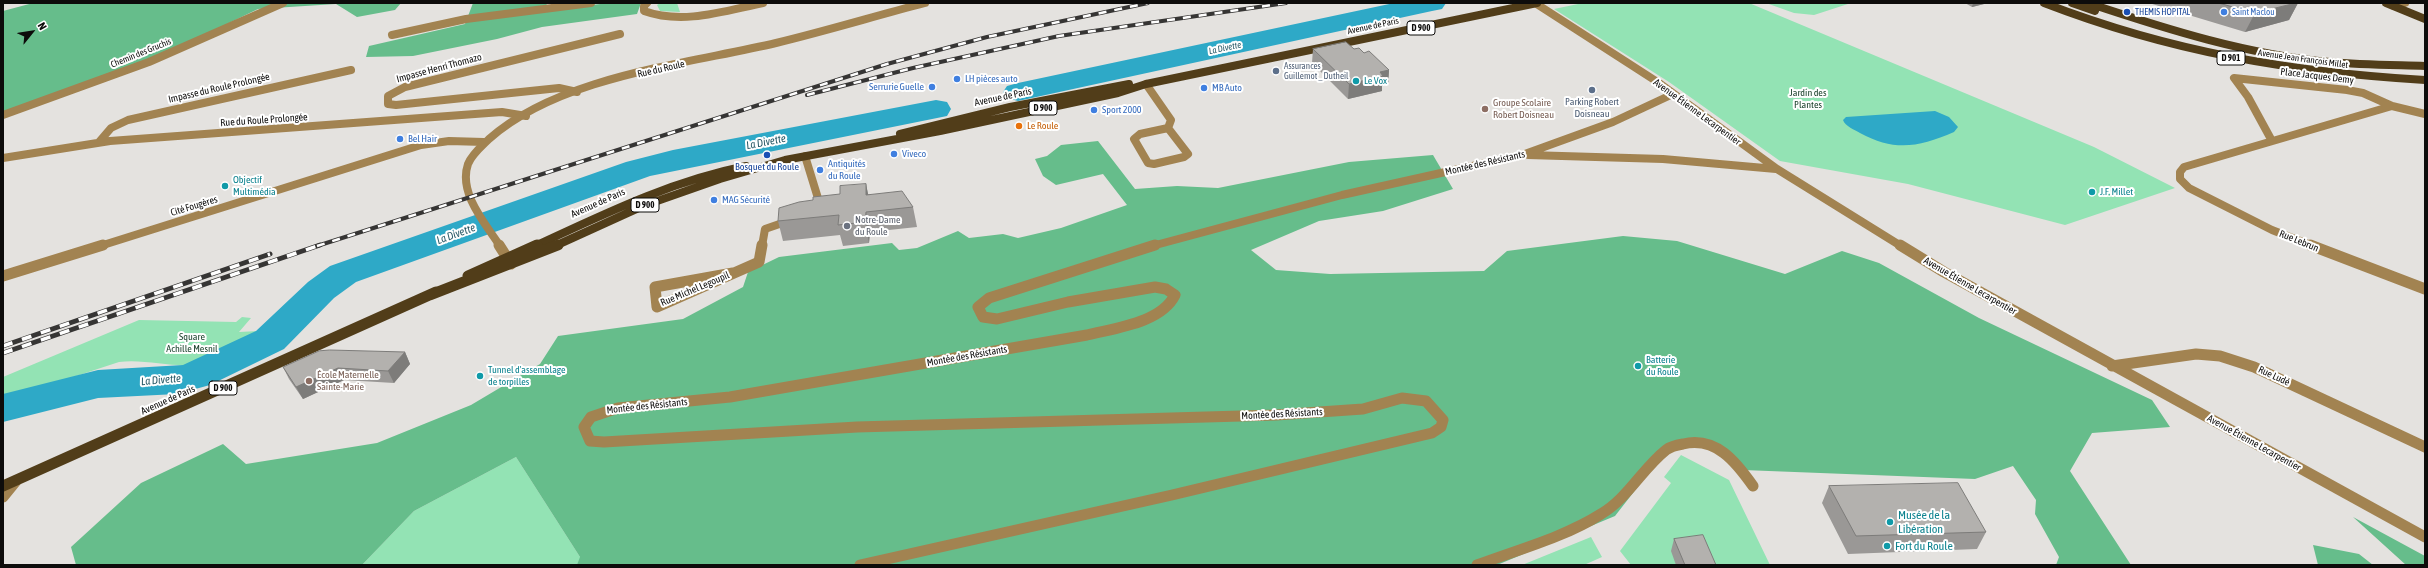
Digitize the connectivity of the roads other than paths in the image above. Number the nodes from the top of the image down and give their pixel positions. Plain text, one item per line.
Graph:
1 (283, 3) edge
2 (591, 3) edge
3 (647, 3) edge
4 (763, 3) edge
5 (925, 3) edge
6 (1506, 3) edge
7 (1536, 3) edge
8 (2044, 3) edge
9 (2062, 3) edge
10 (2072, 3) edge
11 (2088, 3) edge
12 (2404, 3) edge
13 (2390, 5) edge
14 (2425, 19) edge
15 (620, 34) dead end
16 (392, 35) dead end
17 (1308, 50) junction
18 (2216, 55) junction
19 (2330, 62) junction
20 (2425, 66) edge
21 (352, 70) dead end
22 (2425, 80) edge
23 (1146, 84) junction
24 (577, 92) junction
25 (1673, 94) junction
26 (2392, 106) junction
27 (2425, 114) edge
28 (3, 115) edge
29 (526, 116) junction
30 (1168, 128) junction
31 (2272, 141) junction
32 (99, 142) junction
33 (484, 142) junction
34 (1522, 155) junction
35 (805, 156) junction
36 (3, 158) edge
37 (1777, 169) junction
38 (814, 212) edge
39 (800, 217) edge
40 (509, 261) junction
41 (733, 273) junction
42 (3, 276) edge
43 (2425, 289) edge
44 (2112, 366) junction
45 (2425, 447) edge
46 (16, 481) junction
47 (3, 486) edge
48 (1753, 486) dead end
49 (3, 497) edge
50 (2425, 537) edge
51 (860, 565) edge
52 (1476, 565) edge

1 - 28 street, Chemin des Gruchis
2 - 16 street
3 - 4 street
5 - 24 street, Rue du Roule
6 - 17 main road, Avenue de Paris / D 900
7 - 17 main road, Avenue de Paris / D 900
7 - 25 street, Avenue Étienne Lecarpentier
8 - 18 main road, Avenue Jean François Millet / D 901
9 - 18 main road, D 901
10 - 19 main road, D 901
11 - 19 main road, Avenue Jean François Millet / D 901
12 - 13 street
13 - 14 main road
15 - 24 street, Impasse Henri Thomazo
17 - 23 main road, Avenue de Paris / D 900
18 - 22 main road, Avenue Jean François Millet / D 901
19 - 20 main road, Avenue Jean François Millet / D 901
21 - 32 street, Impasse du Roule Prolongée
23 - 30 street
23 - 35 main road, Avenue de Paris / D 900
24 - 29 street, Rue du Roule
25 - 34 street, Montée des Résistants
25 - 37 street, Avenue Étienne Lecarpentier
26 - 27 street
26 - 31 street
26 - 31 street, Place Jacques Demy
29 - 32 street, Rue du Roule Prolongée
29 - 33 street, Rue du Roule
30 - 30 street
31 - 43 street, Rue Lebrun
32 - 36 street, Rue du Roule Prolongée
33 - 40 street, Rue du Roule
33 - 42 street, Cité Fougères
34 - 37 street
34 - 51 street, Montée des Résistants
35 - 38 street
35 - 40 main road, Avenue de Paris / D 900
37 - 44 street, Avenue Étienne Lecarpentier
39 - 41 street, Rue Michel Legoupil
40 - 46 main road, Avenue de Paris / D 900
41 - 41 street, Rue Michel Legoupil
44 - 45 street, Rue Ludé
44 - 50 street, Avenue Étienne Lecarpentier
46 - 47 main road, Avenue de Paris / D 900
46 - 49 street
48 - 52 street

